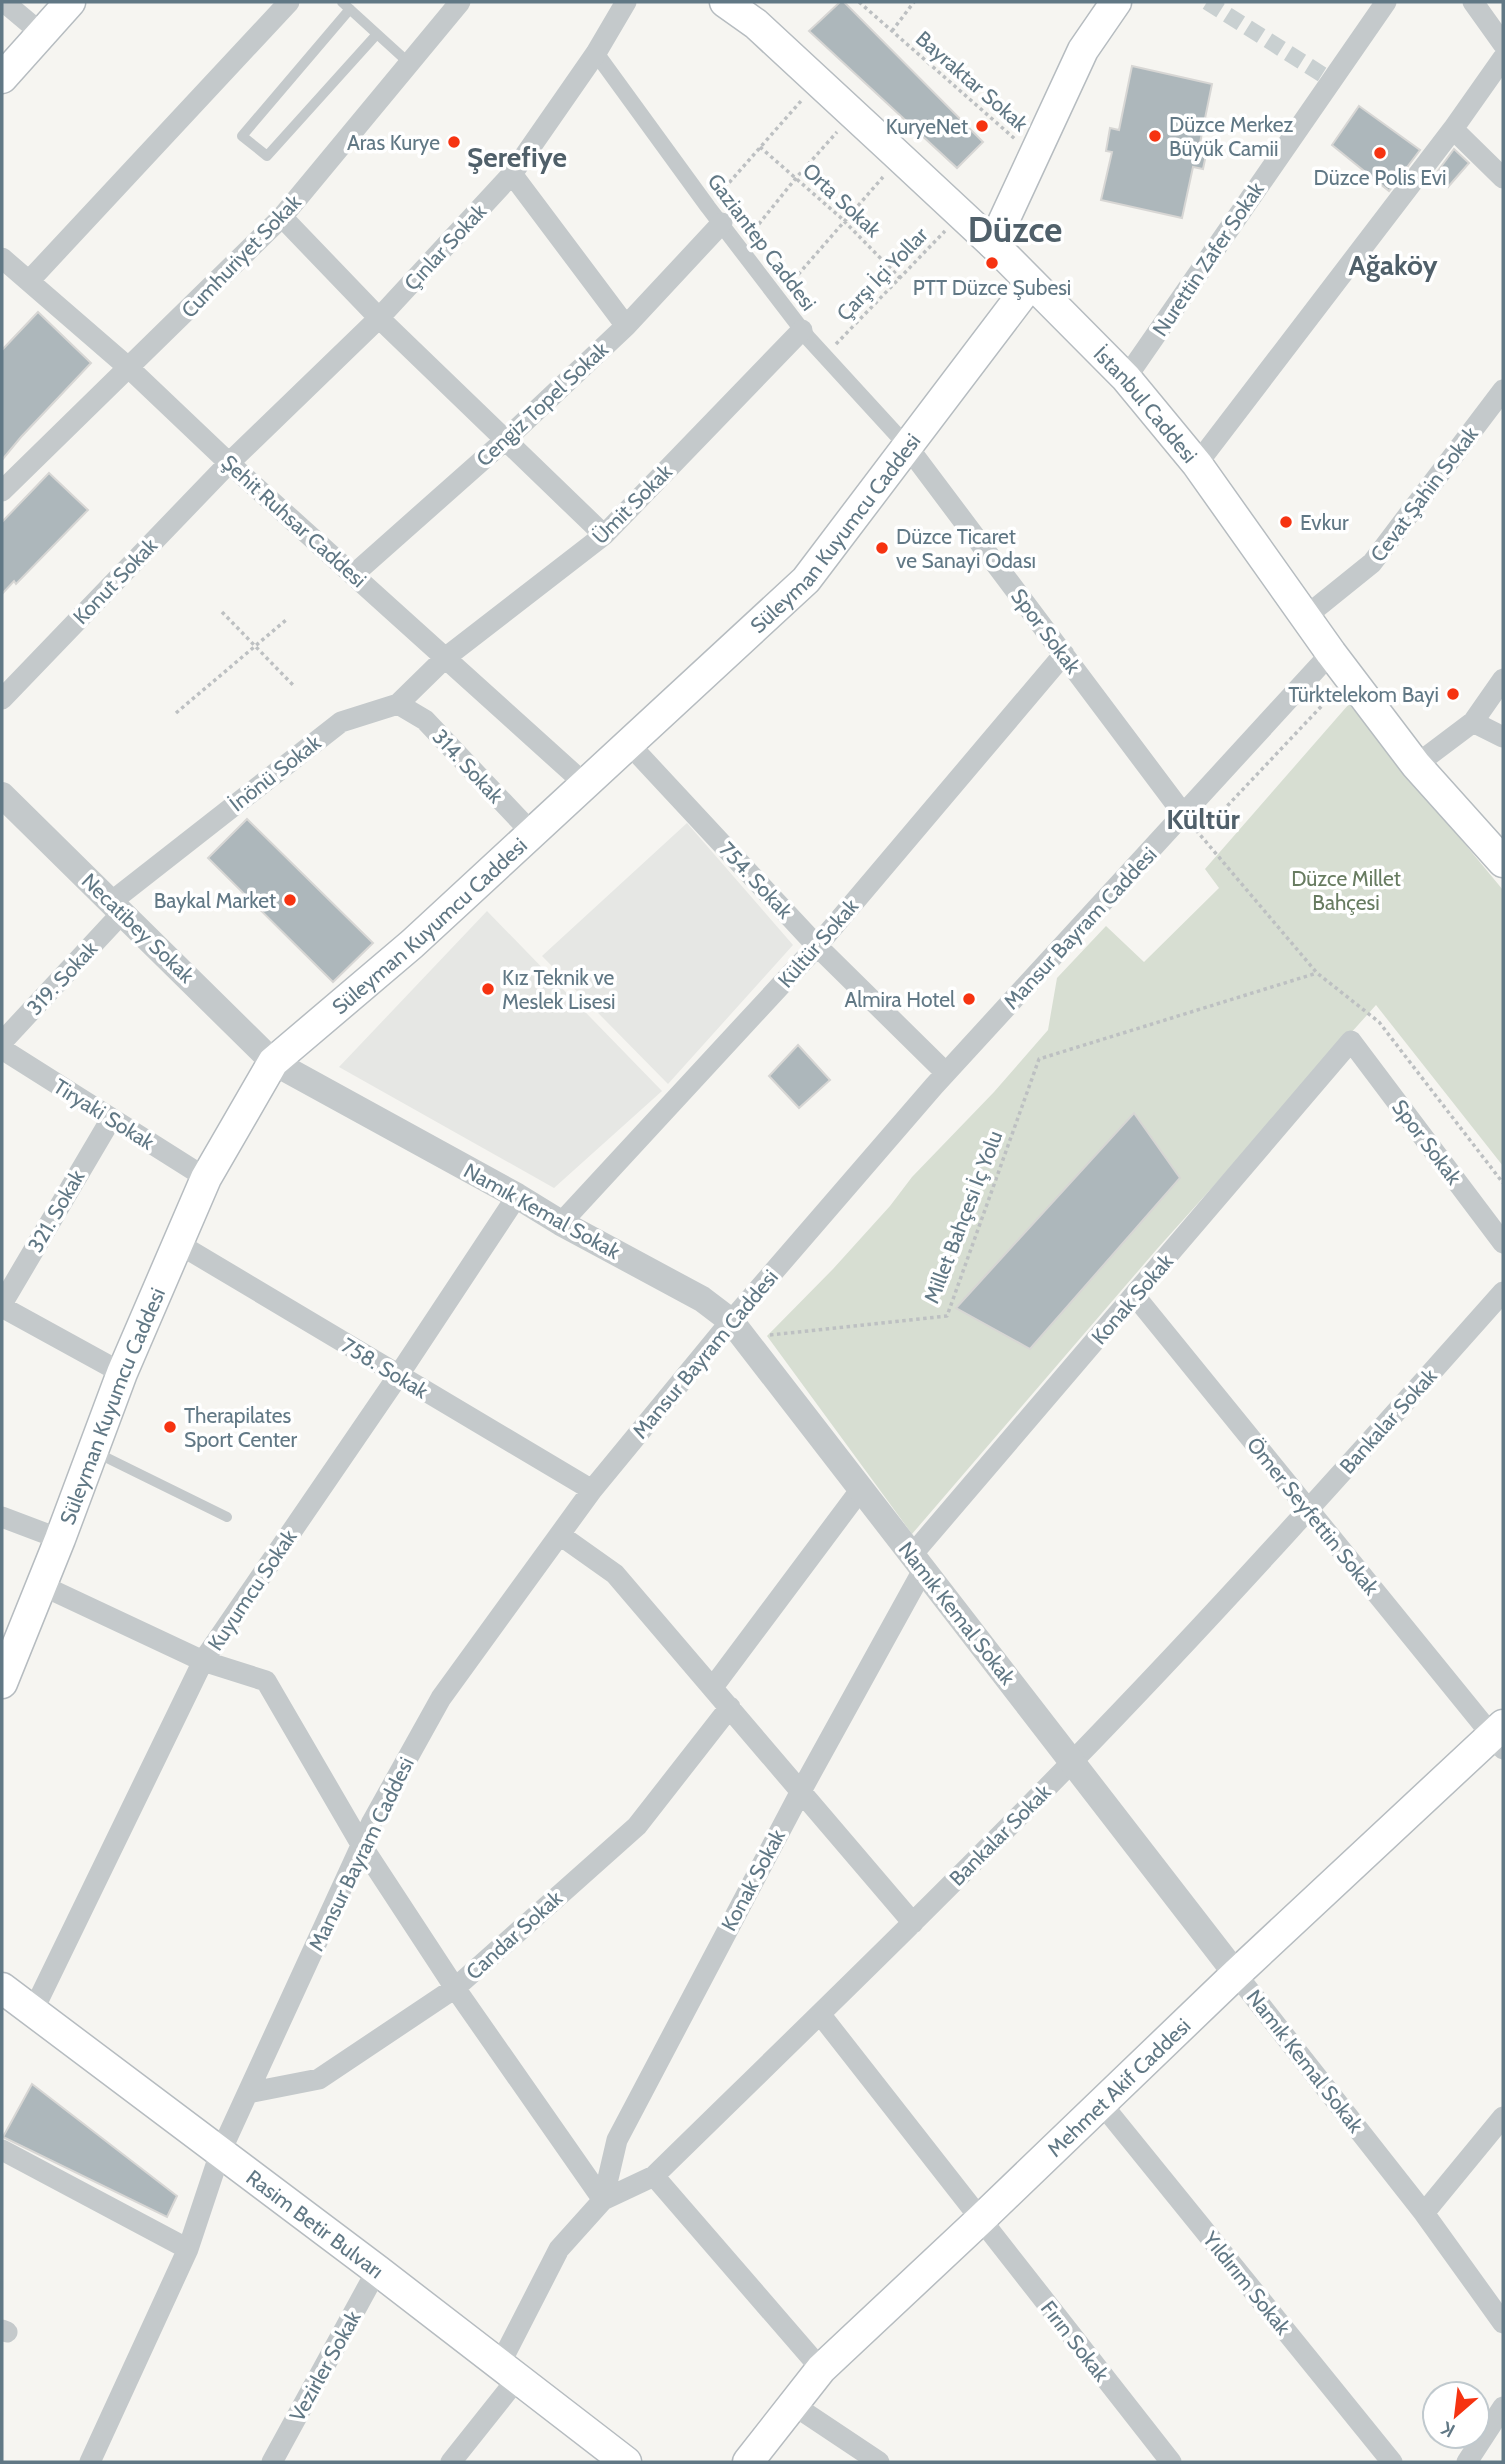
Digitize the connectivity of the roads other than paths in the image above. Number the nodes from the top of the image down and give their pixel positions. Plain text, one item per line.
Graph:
1 (5, 2) edge
2 (70, 2) edge
3 (289, 2) edge
4 (460, 2) edge
5 (626, 2) edge
6 (724, 2) edge
7 (1116, 2) edge
8 (1386, 2) edge
9 (1473, 2) edge
10 (346, 6) edge
11 (41, 33) junction
12 (377, 34) junction
13 (1503, 44) edge
14 (596, 53) junction
15 (1503, 58) edge
16 (409, 63) junction
17 (2, 78) edge
18 (1453, 129) junction
19 (512, 174) junction
20 (1503, 178) edge
21 (715, 215) junction
22 (282, 217) junction
23 (993, 244) junction
24 (2, 258) edge
25 (29, 281) junction
26 (1031, 283) junction
27 (379, 318) junction
28 (626, 326) junction
29 (802, 330) junction
30 (129, 369) junction
31 (1126, 378) junction
32 (1503, 390) edge
33 (504, 440) junction
34 (907, 446) junction
35 (229, 463) junction
36 (1197, 464) junction
37 (2, 491) edge
38 (604, 535) junction
39 (353, 575) junction
40 (1305, 617) junction
41 (1331, 653) junction
42 (1064, 654) junction
43 (445, 658) junction
44 (1503, 679) edge
45 (2, 699) edge
46 (398, 704) junction
47 (1473, 722) junction
48 (1503, 737) edge
49 (629, 744) junction
50 (1416, 765) junction
51 (586, 785) junction
52 (2, 795) edge
53 (1184, 816) junction
54 (533, 834) junction
55 (1503, 862) edge
56 (117, 908) junction
57 (817, 946) junction
58 (1351, 1041) joint
59 (2, 1042) edge
60 (2, 1049) edge
61 (274, 1062) junction
62 (946, 1073) junction
63 (111, 1119) junction
64 (206, 1178) junction
65 (517, 1196) junction
66 (561, 1223) junction
67 (1503, 1243) edge
68 (179, 1244) junction
69 (1503, 1292) edge
70 (1135, 1296) junction
71 (2, 1306) edge
72 (738, 1329) junction
73 (122, 1373) junction
74 (398, 1376) junction
75 (93, 1451) junction
76 (861, 1489) junction
77 (592, 1490) junction
78 (1308, 1511) junction
79 (2, 1517) edge
80 (227, 1517) dead end
81 (560, 1535) junction
82 (60, 1539) junction
83 (917, 1563) junction
84 (41, 1586) junction
85 (203, 1661) junction
86 (2, 1683) edge
87 (713, 1687) junction
88 (730, 1707) junction
89 (1499, 1737) edge
90 (1072, 1762) junction
91 (801, 1791) junction
92 (362, 1846) junction
93 (913, 1923) junction
94 (1236, 1974) junction
95 (2, 1988) edge
96 (455, 1988) junction
97 (33, 2011) junction
98 (820, 2014) junction
99 (248, 2093) junction
100 (1101, 2103) junction
101 (1503, 2117) edge
102 (2, 2150) edge
103 (220, 2153) junction
104 (654, 2176) junction
105 (603, 2200) junction
106 (1424, 2213) junction
107 (980, 2220) junction
108 (188, 2249) junction
109 (377, 2270) junction
110 (1503, 2323) edge
111 (821, 2369) junction
112 (508, 2372) junction
113 (792, 2404) junction
114 (1503, 2407) edge
115 (90, 2462) edge
116 (272, 2462) edge
117 (451, 2462) edge
118 (626, 2462) edge
119 (748, 2462) edge
120 (879, 2462) edge
121 (1171, 2462) edge
122 (1392, 2462) edge
123 (1467, 2462) edge

1 - 11 street
2 - 11 main road
3 - 25 street
4 - 16 street, Cumhuriyet Sokak
5 - 14 street, Çınlar Sokak
6 - 23 main road, İstanbul Caddesi
7 - 23 main road
8 - 31 street, Nurettin Zafer Sokak
9 - 13 street
10 - 12 lane
10 - 12 lane
11 - 17 main road
12 - 16 lane
14 - 19 street, Çınlar Sokak
14 - 21 street, Gaziantep Caddesi
15 - 18 street
16 - 22 street, Cumhuriyet Sokak
18 - 20 street
18 - 36 street
19 - 27 street, Çınlar Sokak
19 - 28 street
21 - 28 street, Cengiz Topel Sokak
21 - 29 street, Gaziantep Caddesi
22 - 27 street
22 - 30 street, Cumhuriyet Sokak
23 - 26 main road, İstanbul Caddesi
24 - 25 street, Şehit Ruhsar Caddesi
25 - 30 street, Şehit Ruhsar Caddesi
26 - 31 main road, İstanbul Caddesi
26 - 34 main road, Süleyman Kuyumcu Caddesi
27 - 33 street
27 - 35 street, Çınlar Sokak
28 - 33 street, Cengiz Topel Sokak
29 - 34 street, Gaziantep Caddesi
29 - 38 street, Ümit Sokak
30 - 35 street, Şehit Ruhsar Caddesi
30 - 37 street, Cumhuriyet Sokak
31 - 36 main road, İstanbul Caddesi
32 - 40 street, Cevat Şahin Sokak
33 - 38 street
33 - 39 street, Cengiz Topel Sokak
34 - 42 street, Spor Sokak
34 - 49 main road, Süleyman Kuyumcu Caddesi
35 - 39 street, Şehit Ruhsar Caddesi
35 - 45 street, Konut Sokak
36 - 40 main road, İstanbul Caddesi
38 - 43 street, Ümit Sokak
39 - 43 street, Şehit Ruhsar Caddesi
40 - 41 main road, İstanbul Caddesi
41 - 50 main road, İstanbul Caddesi
41 - 53 street, Mansur Bayram Caddesi
42 - 53 street, Spor Sokak
42 - 57 street, Kültür Sokak
43 - 46 street, İnönü Sokak
43 - 51 street, Şehit Ruhsar Caddesi
44 - 47 street
46 - 54 street, 314. Sokak
46 - 56 street, İnönü Sokak
47 - 48 street
47 - 50 street
49 - 51 main road, Süleyman Kuyumcu Caddesi
49 - 57 street, 754. Sokak
50 - 55 main road, İstanbul Caddesi
51 - 54 main road, Süleyman Kuyumcu Caddesi
52 - 56 street, Necatibey Sokak
53 - 62 street, Mansur Bayram Caddesi
54 - 61 main road, Süleyman Kuyumcu Caddesi
56 - 59 street, 319. Sokak
56 - 61 street, Necatibey Sokak
57 - 62 street, 754. Sokak
57 - 66 street, Kültür Sokak
58 - 67 street, Spor Sokak
58 - 70 street, Konak Sokak
60 - 63 street, Tiryaki Sokak
61 - 64 main road, Süleyman Kuyumcu Caddesi
61 - 65 street, Namık Kemal Sokak
62 - 72 street, Mansur Bayram Caddesi
63 - 64 street, Tiryaki Sokak
63 - 71 street, 321. Sokak
64 - 68 main road, Süleyman Kuyumcu Caddesi
65 - 66 street, Namık Kemal Sokak
65 - 74 street, Kuyumcu Sokak
66 - 72 street, Namık Kemal Sokak
68 - 73 main road, Süleyman Kuyumcu Caddesi
68 - 74 street, 758. Sokak
69 - 78 street, Bankalar Sokak
70 - 78 street, Ömer Seyfettin Sokak
70 - 83 street, Konak Sokak
71 - 73 street
72 - 76 street, Namık Kemal Sokak
72 - 77 street, Mansur Bayram Caddesi
73 - 75 main road, Süleyman Kuyumcu Caddesi
74 - 77 street, 758. Sokak
74 - 85 street, Kuyumcu Sokak
75 - 80 lane
75 - 82 main road, Süleyman Kuyumcu Caddesi
76 - 83 street, Namık Kemal Sokak
76 - 87 street
77 - 81 street, Mansur Bayram Caddesi
78 - 89 street, Ömer Seyfettin Sokak
78 - 90 street, Bankalar Sokak
79 - 82 street
81 - 87 street
81 - 92 street, Mansur Bayram Caddesi
82 - 84 main road, Süleyman Kuyumcu Caddesi
83 - 90 street, Namık Kemal Sokak
83 - 91 street, Konak Sokak
84 - 85 street
84 - 86 main road, Süleyman Kuyumcu Caddesi
85 - 92 street
85 - 97 street, Kuyumcu Sokak
87 - 88 street
88 - 91 street
88 - 96 street, Candar Sokak
89 - 94 main road, Mehmet Akif Caddesi
90 - 93 street, Bankalar Sokak
90 - 94 street, Namık Kemal Sokak
91 - 93 street
91 - 105 street, Konak Sokak
92 - 96 street
92 - 99 street, Mansur Bayram Caddesi
93 - 98 street, Bankalar Sokak
94 - 100 main road, Mehmet Akif Caddesi
94 - 106 street, Namık Kemal Sokak
95 - 97 main road, Rasim Betir Bulvarı
96 - 99 street, Candar Sokak
96 - 105 street
97 - 103 main road, Rasim Betir Bulvarı
98 - 104 street, Bankalar Sokak
98 - 107 street, Fırın Sokak
99 - 103 street, Mansur Bayram Caddesi
100 - 107 main road, Mehmet Akif Caddesi
100 - 122 street, Yıldırım Sokak
101 - 106 street
102 - 108 street
103 - 108 street, Mansur Bayram Caddesi
103 - 109 main road, Rasim Betir Bulvarı
104 - 105 street, Bankalar Sokak
104 - 111 street
105 - 112 street, Bankalar Sokak
106 - 110 street, Namık Kemal Sokak
107 - 111 main road, Mehmet Akif Caddesi
107 - 121 street, Fırın Sokak
108 - 115 street, Mansur Bayram Caddesi
109 - 112 main road, Rasim Betir Bulvarı
109 - 116 street, Vezirler Sokak
111 - 113 main road, Mehmet Akif Caddesi
112 - 117 street, Bankalar Sokak
112 - 118 main road, Rasim Betir Bulvarı
113 - 119 main road, Mehmet Akif Caddesi
113 - 120 street
114 - 123 street

